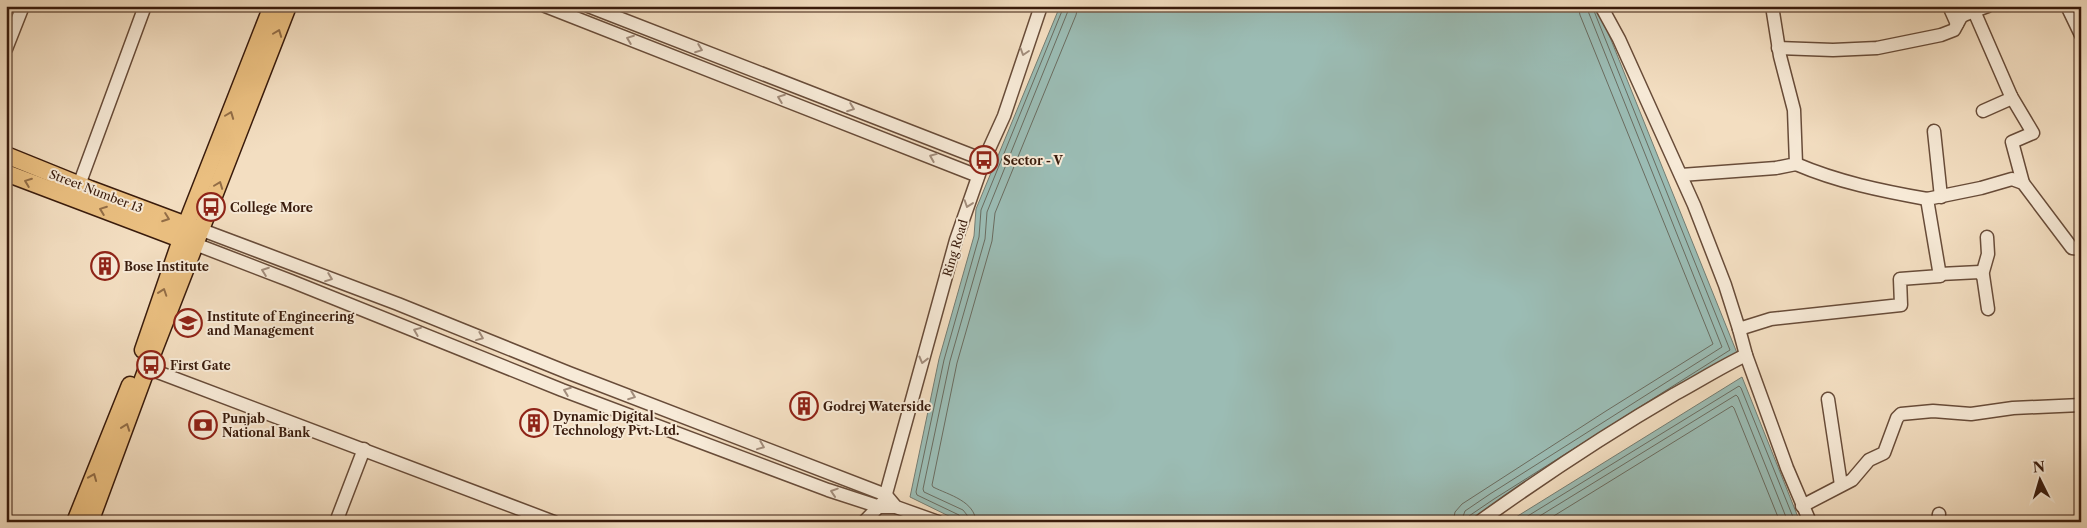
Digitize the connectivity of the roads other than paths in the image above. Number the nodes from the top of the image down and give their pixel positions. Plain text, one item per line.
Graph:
1 (23, 6) edge
2 (146, 6) edge
3 (272, 6) edge
4 (288, 6) edge
5 (545, 6) edge
6 (588, 6) edge
7 (1041, 6) edge
8 (1601, 6) edge
9 (1772, 6) edge
10 (1949, 6) edge
11 (1988, 6) edge
12 (2067, 6) edge
13 (1974, 11) junction
14 (1957, 24) junction
15 (2081, 35) edge
16 (6, 48) edge
17 (1778, 48) junction
18 (253, 77) junction
19 (806, 91) junction
20 (2011, 96) junction
21 (800, 105) junction
22 (1983, 111) dead end
23 (879, 119) junction
24 (1934, 131) dead end
25 (875, 134) junction
26 (6, 155) edge
27 (984, 160) junction
28 (1796, 164) junction
29 (6, 173) edge
30 (1680, 175) junction
31 (978, 176) junction
32 (2023, 183) junction
33 (79, 185) junction
34 (1941, 197) junction
35 (1927, 199) junction
36 (191, 235) junction
37 (1988, 237) dead end
38 (2081, 249) edge
39 (1940, 274) junction
40 (1982, 275) junction
41 (1988, 309) dead end
42 (1739, 329) junction
43 (1746, 355) junction
44 (142, 367) junction
45 (598, 384) junction
46 (1828, 399) dead end
47 (591, 400) junction
48 (2081, 405) edge
49 (364, 449) junction
50 (1841, 485) junction
51 (886, 495) junction
52 (1802, 506) junction
53 (880, 507) junction
54 (896, 507) junction
55 (75, 522) edge
56 (90, 522) edge
57 (336, 522) edge
58 (554, 522) edge
59 (864, 522) edge
60 (938, 522) edge
61 (1479, 522) edge
62 (1810, 522) edge

1 - 16 street
2 - 33 street
3 - 18 main road
18 -> 4 main road
21 -> 5 street
6 -> 19 street
7 -> 27 street, Ring Road
8 - 30 street
9 - 17 street
10 - 14 street
11 - 13 street
12 - 15 street
13 - 14 street
13 - 20 street
14 - 17 street
17 - 28 street
36 -> 18 main road
19 - 21 street
19 -> 23 street
20 - 22 street
20 - 32 street
21 - 25 street
23 - 25 street
23 - 27 street
24 - 34 street
31 -> 25 street
26 - 33 main road, Street Number 13
27 - 31 street, Ring Road
28 - 30 street
28 - 35 street
36 -> 29 main road, Street Number 13
30 - 42 street
31 -> 51 street, Ring Road
32 - 34 street
32 - 38 street
33 -> 36 main road, Street Number 13
34 - 35 street
35 - 39 street
44 -> 36 main road
36 -> 45 street
47 -> 36 street
37 - 40 street
39 - 40 street
39 - 42 street
40 - 41 street
42 - 43 street
43 - 52 street
43 - 61 street
44 - 49 street
55 -> 44 main road
56 -> 44 main road
45 - 47 street
45 -> 51 street
46 - 50 street
53 -> 47 street
48 - 50 street
49 - 57 street
49 - 58 street
50 - 52 street
51 - 53 street, Ring Road
51 - 54 street
52 - 62 street
53 - 54 street
53 - 59 street, Ring Road
54 - 60 street

